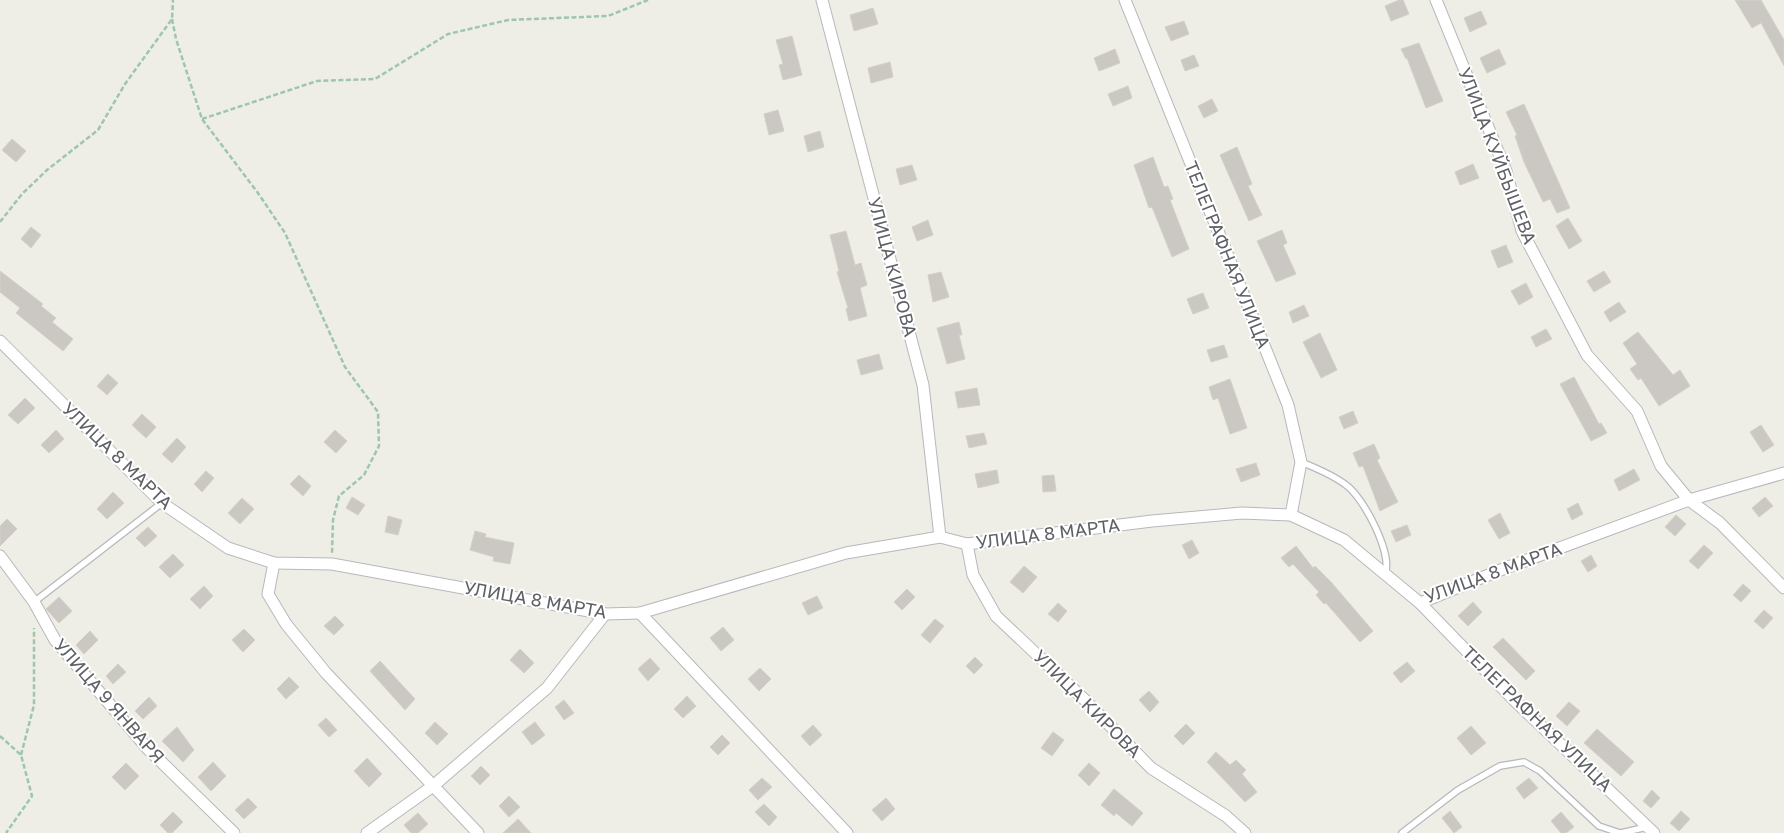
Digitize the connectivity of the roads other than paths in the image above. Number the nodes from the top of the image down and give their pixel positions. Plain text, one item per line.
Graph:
1 (822, 0) edge
2 (1125, 0) edge
3 (1436, 0) edge
4 (0, 341) edge
5 (1301, 462) junction
6 (1784, 473) edge
7 (1689, 500) junction
8 (162, 503) junction
9 (1291, 515) junction
10 (940, 537) junction
11 (967, 544) junction
12 (0, 556) edge
13 (274, 563) junction
14 (1385, 574) junction
15 (1784, 588) edge
16 (34, 602) junction
17 (1420, 604) junction
18 (640, 613) junction
19 (605, 614) junction
20 (433, 786) junction
21 (1652, 830) edge
22 (234, 833) edge
23 (367, 833) edge
24 (478, 833) edge
25 (847, 833) edge
26 (1245, 833) edge
27 (1402, 833) edge
28 (1621, 833) edge

1 - 10 street, УЛИЦА КИРОВА
2 - 5 street, ТЕЛЕГРАФНАЯ УЛИЦА
3 - 7 street, УЛИЦА КУЙБЫШЕВА
4 - 8 street, УЛИЦА 8 МАРТА
5 - 9 street, ТЕЛЕГРАФНАЯ УЛИЦА
5 - 14 lane
6 - 7 street, УЛИЦА 8 МАРТА
7 - 15 street, УЛИЦА КУЙБЫШЕВА
7 - 17 street, УЛИЦА 8 МАРТА
8 - 13 street, УЛИЦА 8 МАРТА
8 - 16 lane
9 - 11 street, УЛИЦА 8 МАРТА
9 - 14 street, УЛИЦА 8 МАРТА
10 - 11 street, УЛИЦА 8 МАРТА
10 - 18 street, УЛИЦА 8 МАРТА
11 - 26 street, УЛИЦА КИРОВА
12 - 16 street, УЛИЦА 9 ЯНВАРЯ
13 - 19 street, УЛИЦА 8 МАРТА
13 - 20 street
14 - 17 street, УЛИЦА 8 МАРТА
16 - 22 street, УЛИЦА 9 ЯНВАРЯ
17 - 21 street, ТЕЛЕГРАФНАЯ УЛИЦА
18 - 19 street, УЛИЦА 8 МАРТА
18 - 25 street
19 - 20 street
20 - 23 street
20 - 24 street
21 - 28 lane
27 - 28 lane

